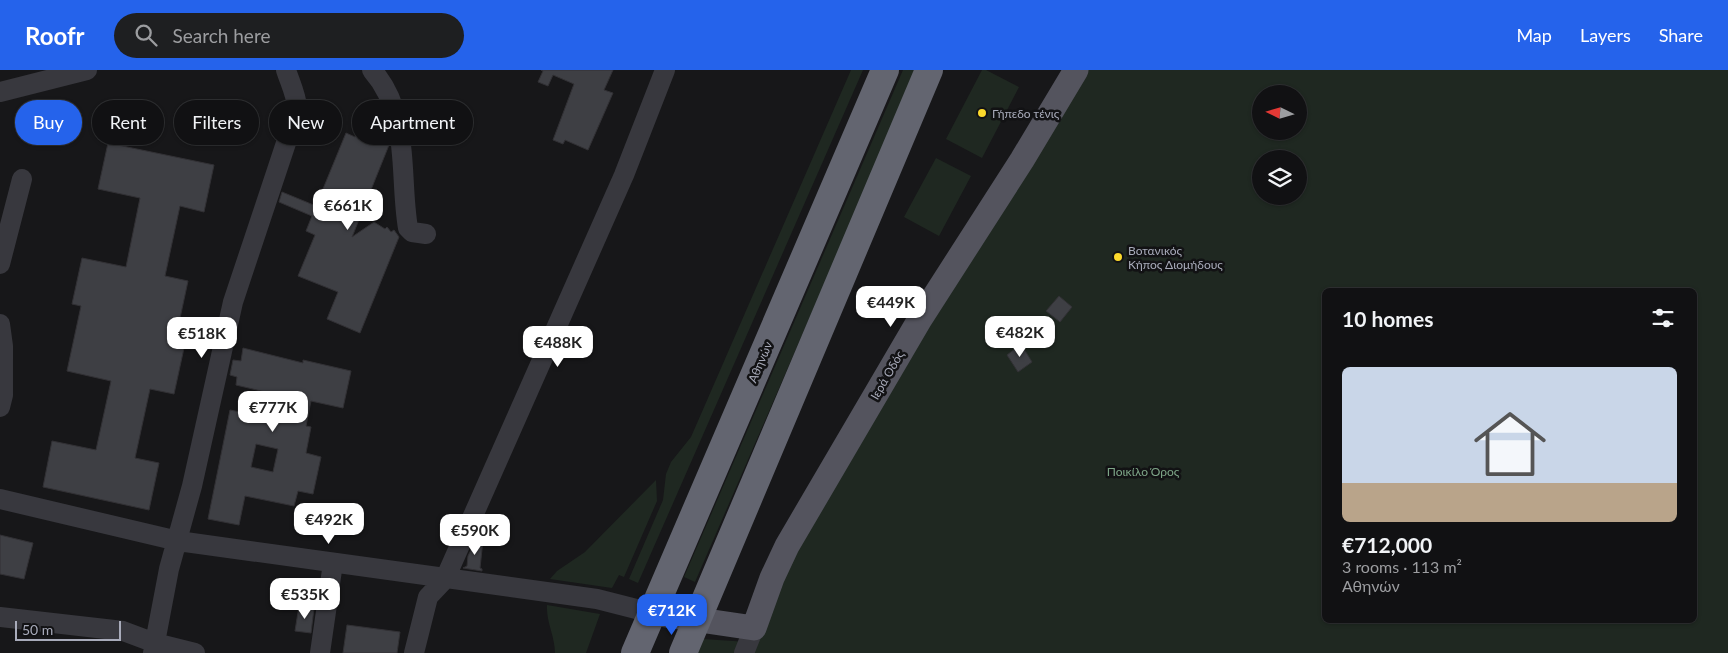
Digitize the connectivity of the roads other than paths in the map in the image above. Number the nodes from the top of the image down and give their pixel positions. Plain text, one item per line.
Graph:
1 (88, 70) edge
2 (286, 70) edge
3 (372, 70) edge
4 (665, 70) edge
5 (885, 70) edge
6 (929, 70) edge
7 (1076, 70) edge
8 (0, 92) edge
9 (22, 178) dead end
10 (426, 234) dead end
11 (0, 264) edge
12 (0, 324) edge
13 (2, 346) edge
14 (0, 407) edge
15 (0, 499) edge
16 (178, 541) junction
17 (333, 563) junction
18 (445, 578) junction
19 (700, 612) junction
20 (652, 613) junction
21 (0, 617) edge
22 (757, 620) junction
23 (154, 648) edge
24 (194, 653) edge
25 (320, 653) edge
26 (414, 653) edge
27 (635, 653) edge
28 (683, 653) edge
29 (744, 653) edge

1 - 8 street
2 - 16 street
3 - 10 street
4 - 18 street
5 - 20 highway, Αθηνών
6 - 19 highway
7 - 22 main road, Ιερά Οδός
9 - 11 street
12 - 13 street
13 - 14 street
15 - 16 street
16 - 17 street
16 - 23 street
17 - 18 street
17 - 25 street
18 - 20 street
18 - 26 street
19 - 20 main road
19 - 22 main road
19 - 28 highway
20 - 27 highway, Αθηνών
21 - 23 street
22 - 29 street, Ιερά Οδός
23 - 24 street

